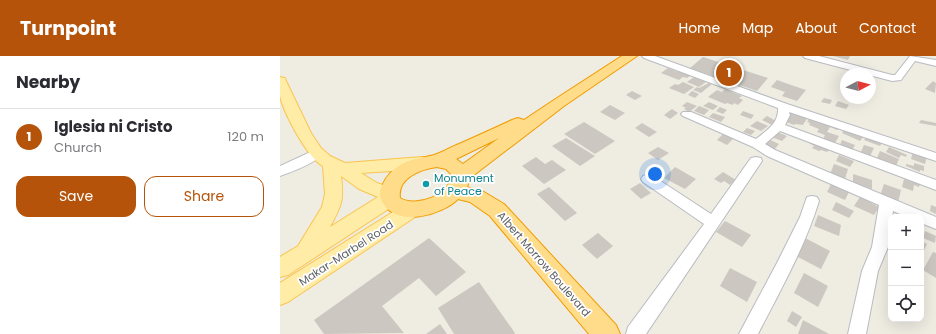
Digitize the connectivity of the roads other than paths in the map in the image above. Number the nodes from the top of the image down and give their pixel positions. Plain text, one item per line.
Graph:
1 (629, 56) edge
2 (647, 56) edge
3 (808, 56) edge
4 (910, 57) edge
5 (936, 63) edge
6 (280, 81) edge
7 (559, 103) junction
8 (783, 106) junction
9 (688, 114) dead end
10 (778, 127) junction
11 (757, 144) junction
12 (317, 153) junction
13 (936, 157) edge
14 (756, 161) dead end
15 (430, 162) junction
16 (337, 167) junction
17 (280, 171) edge
18 (648, 178) dead end
19 (458, 183) junction
20 (936, 185) edge
21 (389, 196) junction
22 (812, 201) dead end
23 (888, 202) junction
24 (411, 210) junction
25 (714, 223) junction
26 (936, 223) edge
27 (305, 253) junction
28 (280, 268) edge
29 (280, 295) edge
30 (606, 334) edge
31 (636, 334) edge
32 (748, 334) edge
33 (857, 334) edge

1 - 7 highway
2 - 8 street
3 - 4 street
4 - 5 street
6 - 12 main road
7 - 15 highway
7 - 19 highway
8 - 10 street
8 - 13 street
9 - 11 street
10 - 11 street
10 - 20 street
11 - 23 street
12 - 16 main road
12 - 17 street
14 - 25 street
15 - 16 main road
15 - 19 highway
15 - 21 highway
16 - 21 main road
16 - 27 main road
18 - 25 street
19 - 24 highway
19 - 30 highway, Albert Morrow Boulevard
21 - 24 highway
21 - 27 main road, Makar-Marbel Road
22 - 32 street
23 - 26 street
23 - 33 street
24 - 29 main road, Makar-Marbel Road
25 - 31 street
27 - 28 main road, Makar-Marbel Road

